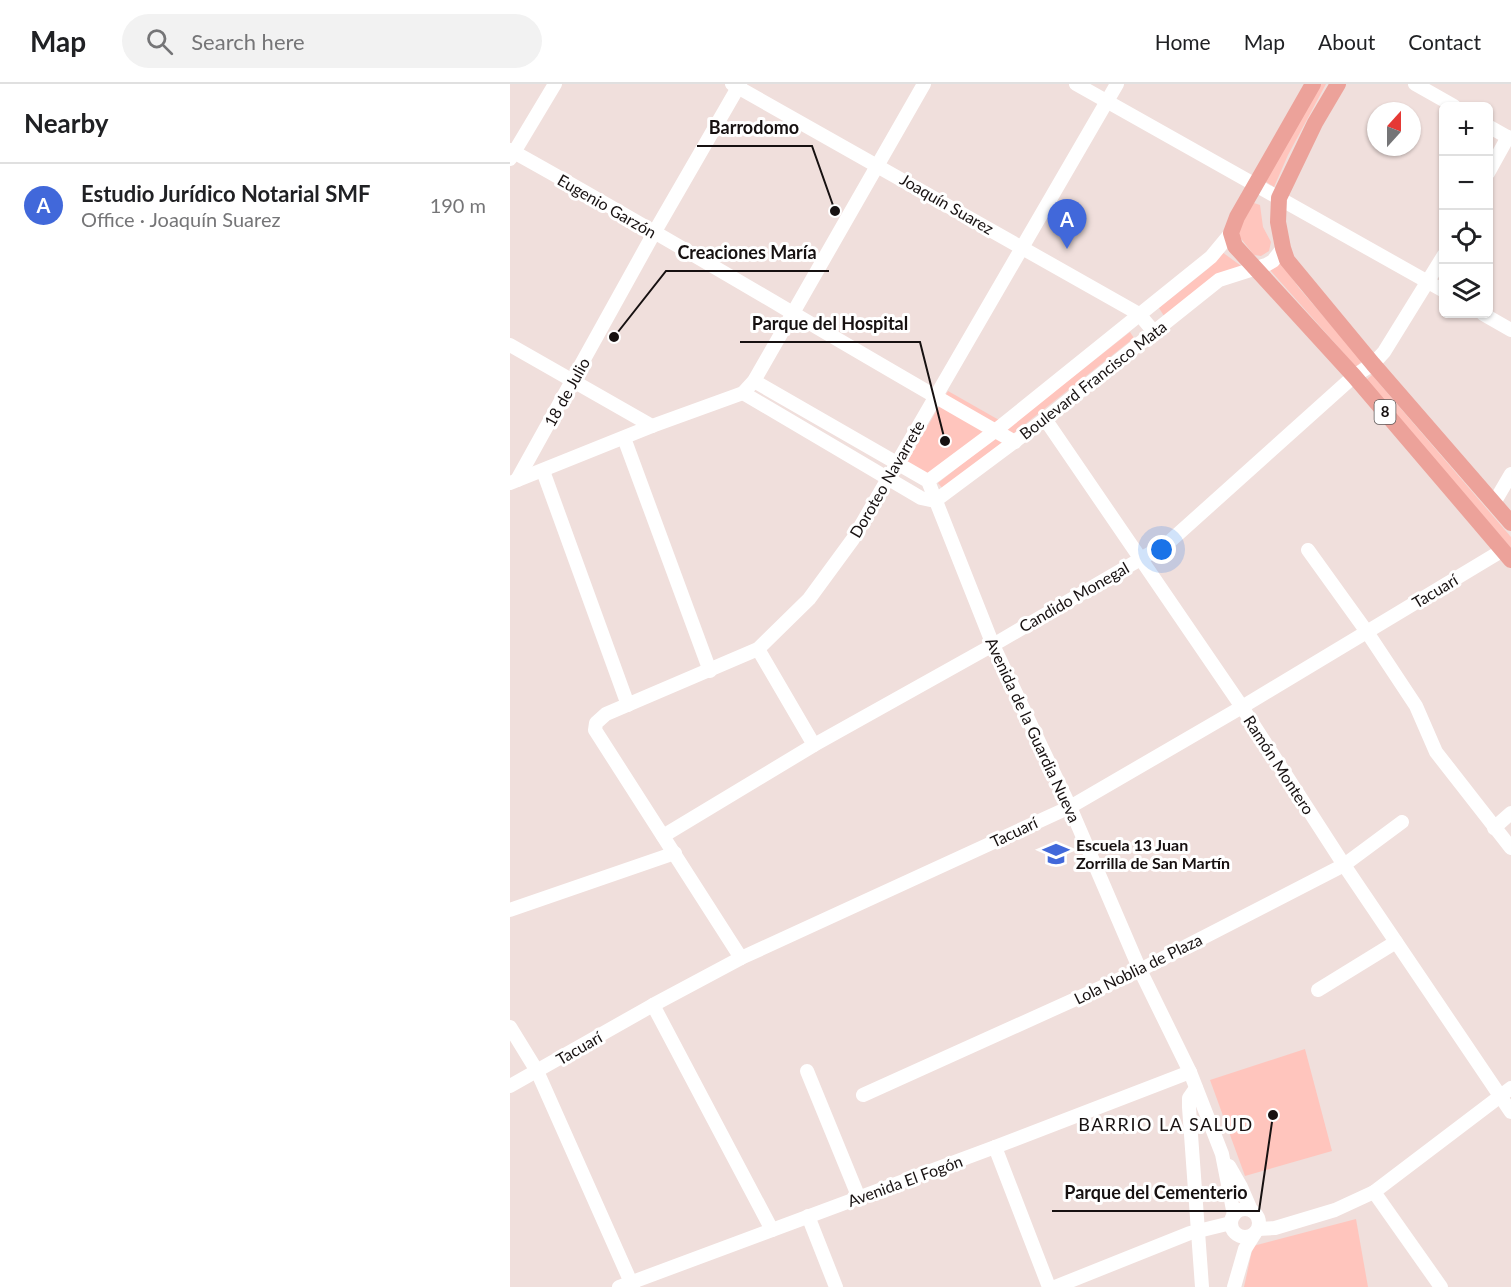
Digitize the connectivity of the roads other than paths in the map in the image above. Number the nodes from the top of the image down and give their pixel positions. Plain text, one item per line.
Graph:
1 (555, 84) edge
2 (924, 84) edge
3 (1076, 84) edge
4 (1118, 84) edge
5 (1313, 84) edge
6 (1338, 84) edge
7 (1415, 84) edge
8 (736, 85) edge
9 (1108, 101) junction
10 (1447, 102) edge
11 (1493, 129) edge
12 (1509, 138) edge
13 (511, 153) edge
14 (878, 165) junction
15 (1493, 165) edge
16 (1255, 184) junction
17 (1279, 198) junction
18 (654, 233) junction
19 (1231, 233) junction
20 (1023, 247) junction
21 (1283, 248) junction
22 (1439, 262) edge
23 (1256, 267) junction
24 (1428, 282) junction
25 (1439, 289) edge
26 (794, 313) junction
27 (1139, 314) junction
28 (1490, 318) edge
29 (1511, 330) edge
30 (1155, 332) junction
31 (510, 345) edge
32 (1373, 364) junction
33 (1354, 376) junction
34 (573, 381) junction
35 (754, 381) junction
36 (743, 393) junction
37 (934, 398) junction
38 (1045, 419) junction
39 (652, 426) junction
40 (995, 431) junction
41 (624, 438) junction
42 (1014, 442) junction
43 (897, 464) junction
44 (543, 471) junction
45 (1511, 474) edge
46 (888, 479) junction
47 (514, 481) edge
48 (928, 482) junction
49 (935, 501) junction
50 (1494, 503) junction
51 (1511, 523) edge
52 (1308, 550) dead end
53 (1507, 555) edge
54 (1141, 558) junction
55 (1367, 632) junction
56 (993, 645) junction
57 (758, 649) junction
58 (710, 670) junction
59 (628, 705) junction
60 (1242, 707) junction
61 (814, 745) junction
62 (1070, 807) junction
63 (1511, 813) edge
64 (1402, 822) dead end
65 (1494, 828) junction
66 (663, 836) junction
67 (1511, 848) edge
68 (675, 853) junction
69 (1344, 866) junction
70 (510, 910) edge
71 (1396, 942) junction
72 (741, 958) junction
73 (1140, 970) junction
74 (1318, 990) dead end
75 (653, 1005) junction
76 (510, 1027) edge
77 (537, 1071) junction
78 (807, 1071) dead end
79 (1190, 1072) junction
80 (510, 1086) edge
81 (1196, 1088) junction
82 (1506, 1092) edge
83 (863, 1095) dead end
84 (1511, 1112) edge
85 (995, 1147) junction
86 (1222, 1154) junction
87 (1374, 1192) junction
88 (859, 1198) junction
89 (1251, 1210) junction
90 (808, 1216) junction
91 (1233, 1223) junction
92 (772, 1230) junction
93 (1256, 1231) junction
94 (1198, 1232) junction
95 (1238, 1270) junction
96 (628, 1285) edge
97 (836, 1287) edge
98 (1048, 1287) edge
99 (1055, 1287) edge
100 (1202, 1287) edge
101 (1234, 1287) edge
102 (1441, 1287) edge

1 - 13 street
2 - 14 street
3 - 9 street
4 - 9 street, Doroteo Navarrete
5 - 16 main road, Boulevard Francisco Mata
6 - 17 main road, 8
7 - 10 street
8 - 14 street, Joaquín Suarez
8 - 18 street, 18 de Julio
9 - 16 street
9 - 20 street, Doroteo Navarrete
11 - 12 street
12 - 15 street
13 - 18 street, Eugenio Garzón
14 - 20 street, Joaquín Suarez
14 - 26 street
16 - 17 street
16 - 19 main road, Boulevard Francisco Mata
17 - 21 main road, 8
17 - 24 street
18 - 26 street, Eugenio Garzón
18 - 34 street, 18 de Julio
19 - 23 main road, 8
19 - 27 street, Boulevard Francisco Mata
20 - 27 street, Joaquín Suarez
20 - 37 street, Doroteo Navarrete
21 - 23 street, Boulevard Francisco Mata
21 - 32 main road, 8
22 - 24 street, Candido Monegal
23 - 30 street, Boulevard Francisco Mata
23 - 33 main road, 8
24 - 25 street
24 - 32 street, Candido Monegal
26 - 35 street
26 - 37 street, Eugenio Garzón
27 - 30 street, Joaquín Suarez
27 - 40 street, Boulevard Francisco Mata
28 - 29 street
30 - 38 street, Boulevard Francisco Mata
31 - 34 street
32 - 33 street, Candido Monegal
32 - 50 main road, 8
33 - 53 main road, 8
33 - 54 street, Candido Monegal
34 - 39 street
34 - 47 street, 18 de Julio
35 - 36 street
35 - 43 street
36 - 39 street
36 - 46 street
37 - 40 street, Eugenio Garzón
37 - 43 street, Doroteo Navarrete
38 - 42 street, Boulevard Francisco Mata
38 - 54 street, Ramón Montero
39 - 41 street
40 - 42 street, Eugenio Garzón
40 - 48 street, Boulevard Francisco Mata
41 - 44 street
41 - 58 street
42 - 49 street, Boulevard Francisco Mata
43 - 46 street, Doroteo Navarrete
43 - 48 street
44 - 47 street
44 - 59 street
45 - 50 street
46 - 49 street
46 - 57 street, Doroteo Navarrete
48 - 49 street, Avenida de la Guardia Nueva
49 - 56 street, Avenida de la Guardia Nueva
50 - 51 main road, 8
52 - 55 street
53 - 55 street, Tacuarí
54 - 56 street, Candido Monegal
54 - 60 street, Ramón Montero
55 - 60 street, Tacuarí
55 - 65 street
56 - 61 street, Candido Monegal
56 - 62 street, Avenida de la Guardia Nueva
57 - 58 street, Doroteo Navarrete
57 - 61 street
58 - 59 street, Doroteo Navarrete
59 - 66 street, Doroteo Navarrete
60 - 62 street, Tacuarí
60 - 69 street, Ramón Montero
61 - 66 street, Candido Monegal
62 - 72 street, Tacuarí
62 - 73 street, Avenida de la Guardia Nueva
63 - 65 street
64 - 69 street, Lola Noblia de Plaza
65 - 67 street
66 - 68 street
68 - 70 street
68 - 72 street
69 - 71 street, Ramón Montero
69 - 73 street, Lola Noblia de Plaza
71 - 74 street
71 - 82 street, Ramón Montero
72 - 75 street, Tacuarí
73 - 79 street, Avenida de la Guardia Nueva
73 - 83 street, Lola Noblia de Plaza
75 - 77 street, Tacuarí
75 - 92 street
76 - 77 street
77 - 80 street, Tacuarí
77 - 96 street
78 - 88 street
79 - 81 street, Avenida de la Guardia Nueva
79 - 85 street, Avenida El Fogón
81 - 86 street, Avenida de la Guardia Nueva
81 - 94 street
82 - 84 street, Ramón Montero
82 - 87 street
85 - 88 street, Avenida El Fogón
85 - 98 street
86 - 89 street, Avenida de la Guardia Nueva
86 - 91 street, Avenida de la Guardia Nueva
87 - 93 street
87 - 102 street
88 - 90 street, Avenida El Fogón
89 - 91 street
89 - 93 street
90 - 92 street, Avenida El Fogón
90 - 97 street
91 - 93 street
91 - 94 street
91 - 95 street, Avenida de la Guardia Nueva
92 - 96 street, Avenida El Fogón
93 - 95 street, Avenida de la Guardia Nueva
94 - 99 street
94 - 100 street
95 - 101 street, Avenida de la Guardia Nueva

